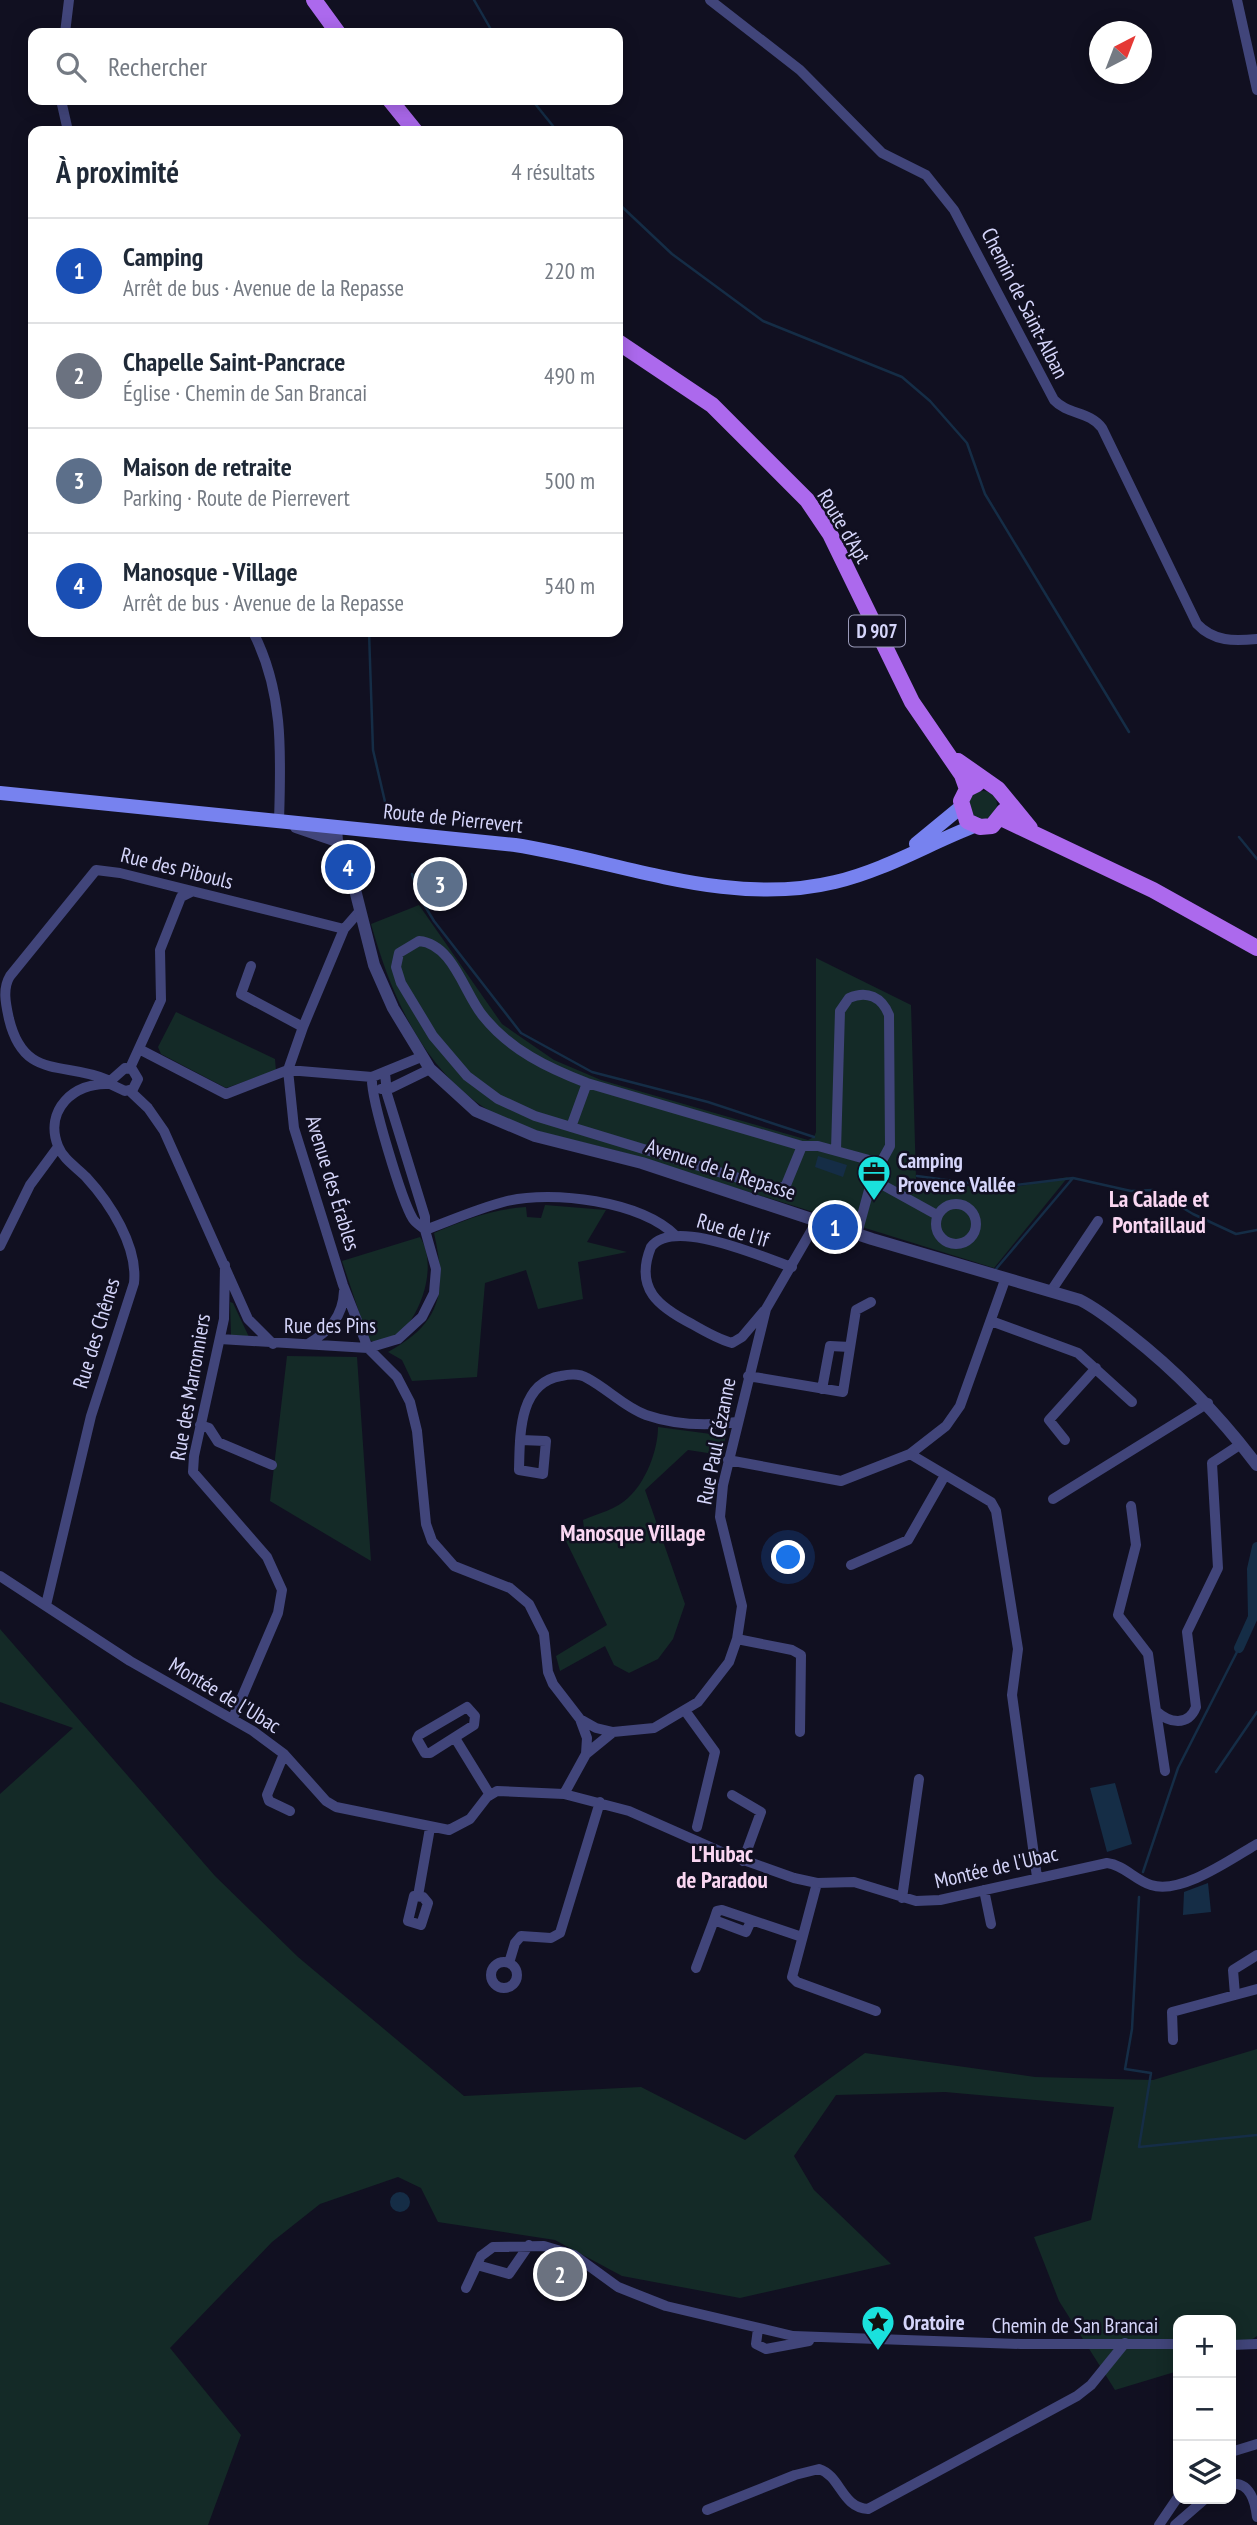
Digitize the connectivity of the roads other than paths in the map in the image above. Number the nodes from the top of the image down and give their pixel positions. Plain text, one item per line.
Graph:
1 (69, 0) edge
2 (314, 0) edge
3 (710, 0) edge
4 (1237, 0) edge
5 (66, 28) edge
6 (334, 28) edge
7 (1257, 90) edge
8 (62, 105) edge
9 (394, 105) edge
10 (67, 126) edge
11 (411, 126) edge
12 (623, 345) edge
13 (255, 637) edge
14 (1257, 639) edge
15 (947, 752) junction
16 (986, 783) junction
17 (967, 789) junction
18 (0, 793) edge
19 (1003, 795) junction
20 (961, 807) junction
21 (1001, 818) junction
22 (279, 821) junction
23 (974, 826) junction
24 (340, 833) junction
25 (1037, 835) junction
26 (895, 859) junction
27 (191, 891) junction
28 (358, 913) junction
29 (344, 929) junction
30 (1257, 948) edge
31 (251, 966) dead end
32 (303, 1027) junction
33 (139, 1049) junction
34 (421, 1057) junction
35 (130, 1068) junction
36 (430, 1069) junction
37 (288, 1070) junction
38 (385, 1073) junction
39 (368, 1080) junction
40 (108, 1082) junction
41 (587, 1083) junction
42 (386, 1089) junction
43 (130, 1091) junction
44 (571, 1127) junction
45 (802, 1146) junction
46 (58, 1147) junction
47 (836, 1150) junction
48 (880, 1163) junction
49 (872, 1179) junction
50 (937, 1215) dead end
51 (817, 1221) junction
52 (1098, 1221) dead end
53 (425, 1230) junction
54 (856, 1234) junction
55 (676, 1236) junction
56 (0, 1246) edge
57 (225, 1265) junction
58 (792, 1267) junction
59 (1005, 1280) junction
60 (344, 1284) junction
61 (1051, 1291) junction
62 (237, 1293) junction
63 (224, 1297) junction
64 (871, 1302) dead end
65 (766, 1308) junction
66 (991, 1321) junction
67 (220, 1339) junction
68 (272, 1343) junction
69 (309, 1344) junction
70 (850, 1347) junction
71 (368, 1348) junction
72 (1096, 1368) junction
73 (748, 1376) junction
74 (822, 1389) junction
75 (1132, 1402) dead end
76 (1208, 1403) junction
77 (737, 1422) junction
78 (200, 1425) junction
79 (521, 1436) dead end
80 (1065, 1440) dead end
81 (1241, 1444) junction
82 (910, 1454) junction
83 (728, 1460) junction
84 (272, 1465) dead end
85 (1257, 1465) edge
86 (944, 1477) junction
87 (1053, 1499) dead end
88 (1131, 1506) dead end
89 (851, 1565) dead end
90 (0, 1576) edge
91 (46, 1605) junction
92 (737, 1639) junction
93 (1156, 1711) junction
94 (686, 1712) junction
95 (233, 1718) junction
96 (580, 1719) junction
97 (613, 1732) junction
98 (800, 1732) dead end
99 (455, 1738) junction
100 (284, 1754) junction
101 (586, 1754) junction
102 (1165, 1771) dead end
103 (919, 1779) dead end
104 (490, 1794) junction
105 (564, 1794) junction
106 (732, 1795) dead end
107 (600, 1802) junction
108 (290, 1811) dead end
109 (697, 1827) dead end
110 (430, 1828) junction
111 (1257, 1844) edge
112 (743, 1861) junction
113 (1037, 1877) junction
114 (817, 1884) junction
115 (984, 1891) junction
116 (418, 1896) dead end
117 (902, 1898) junction
118 (991, 1924) dead end
119 (802, 1937) junction
120 (1257, 1955) edge
121 (509, 1963) dead end
122 (695, 1968) dead end
123 (1257, 1989) edge
124 (1235, 1995) junction
125 (876, 2011) dead end
126 (1174, 2040) dead end
127 (529, 2245) junction
128 (477, 2265) junction
129 (466, 2288) dead end
130 (758, 2329) junction
131 (816, 2339) junction
132 (1125, 2343) junction
133 (1173, 2344) edge
134 (1257, 2344) edge
135 (1236, 2345) edge
136 (1257, 2444) edge
137 (1236, 2450) edge
138 (1236, 2484) edge
139 (1173, 2504) edge
140 (1200, 2504) edge
141 (707, 2510) dead end
142 (1257, 2517) edge
143 (1159, 2525) edge
144 (1175, 2525) edge

1 - 5 street
2 - 6 main road
3 - 14 street, Chemin de Saint-Alban
4 - 7 street
8 - 10 street
9 - 11 main road
12 - 15 main road, Route d'Apt / D 907
13 - 22 street
15 - 16 main road, Route d'Apt / D 907
15 - 17 main road, Route d'Apt / D 907
16 - 17 main road
16 - 19 main road
17 - 20 main road
18 - 22 main road, Route de Pierrevert
19 - 21 main road
19 - 25 main road
20 - 23 main road
20 - 26 main road, Route de Pierrevert
21 - 23 main road
21 - 25 main road
22 - 24 main road, Route de Pierrevert
23 - 26 main road, Route de Pierrevert
24 - 26 main road, Route de Pierrevert
24 - 28 street, Avenue de la Repasse
25 - 30 main road
27 - 29 street, Rue des Pibouls
27 - 33 street
27 - 40 street, Rue des Pibouls
28 - 29 street, Avenue des Érables
28 - 34 street, Avenue de la Repasse
29 - 32 street, Avenue des Érables
31 - 32 street
32 - 37 street, Avenue des Érables
33 - 35 street
33 - 37 street
34 - 36 street, Avenue de la Repasse
34 - 38 street
35 - 40 street
35 - 43 street
36 - 42 street
36 - 51 street, Avenue de la Repasse
37 - 39 street
37 - 60 street, Avenue des Érables
38 - 39 street
38 - 42 street, Rue des Pins
39 - 42 street
39 - 53 street, Rue des Pins
40 - 43 street
40 - 46 street
41 - 44 street
41 - 44 street
41 - 45 street
42 - 53 street, Rue des Pins
43 - 57 street, Rue des Marronniers
44 - 45 street
45 - 47 street
46 - 56 street
46 - 91 street, Rue des Chênes
47 - 48 street
47 - 48 street
48 - 49 street
49 - 50 street
49 - 54 street
51 - 54 street, Avenue de la Repasse
51 - 58 street, Rue Paul Cézanne
52 - 61 street
53 - 55 street
53 - 71 street, Rue des Pins
54 - 59 street, Avenue de la Repasse
55 - 58 street, Rue de l'If
55 - 65 street, Rue de l'If
57 - 62 street
57 - 63 street, Rue des Marronniers
58 - 65 street, Rue Paul Cézanne
59 - 61 street, Avenue de la Repasse
59 - 66 street
60 - 69 street
60 - 71 street, Avenue des Érables
61 - 76 street, Avenue de la Repasse
62 - 63 street
62 - 68 street
63 - 67 street, Rue des Marronniers
64 - 70 street
65 - 73 street, Rue Paul Cézanne
66 - 72 street
66 - 82 street
67 - 68 street, Rue des Pins
67 - 78 street, Rue des Marronniers
68 - 69 street, Rue des Pins
69 - 71 street, Rue des Pins
70 - 74 street
70 - 74 street
71 - 96 street
72 - 75 street
72 - 80 street
73 - 74 street
73 - 77 street, Rue Paul Cézanne
76 - 81 street, Avenue de la Repasse
76 - 87 street
77 - 79 street
77 - 83 street, Rue Paul Cézanne
78 - 84 street
78 - 95 street, Rue des Marronniers
81 - 85 street, Avenue de la Repasse
81 - 93 street
82 - 83 street
82 - 86 street
83 - 92 street, Rue Paul Cézanne
86 - 89 street
86 - 113 street
88 - 93 street
90 - 91 street, Montée de l'Ubac
91 - 95 street, Montée de l'Ubac
92 - 94 street, Rue Paul Cézanne
92 - 98 street
93 - 102 street
94 - 97 street, Rue Paul Cézanne
94 - 109 street
95 - 100 street, Montée de l'Ubac
96 - 97 street, Rue Paul Cézanne
96 - 101 street
97 - 101 street
99 - 99 street
99 - 104 street
100 - 108 street
100 - 110 street, Montée de l'Ubac
101 - 105 street
103 - 117 street
104 - 105 street, Montée de l'Ubac
104 - 110 street, Montée de l'Ubac
105 - 107 street, Montée de l'Ubac
106 - 112 street
107 - 112 street, Montée de l'Ubac
107 - 121 street
110 - 116 street
111 - 113 street, Montée de l'Ubac
112 - 114 street, Montée de l'Ubac
113 - 115 street, Montée de l'Ubac
114 - 117 street, Montée de l'Ubac
114 - 119 street
115 - 117 street, Montée de l'Ubac
115 - 118 street
119 - 122 street
119 - 125 street
120 - 124 street
123 - 124 street
124 - 126 street
127 - 128 street, Chemin de San Brancai
127 - 128 street
127 - 130 street, Chemin de San Brancai
128 - 129 street, Chemin de San Brancai
130 - 131 street, Chemin de San Brancai
130 - 131 street
131 - 132 street, Chemin de San Brancai
132 - 133 street, Chemin de San Brancai
132 - 141 street
134 - 135 street
136 - 137 street
138 - 142 street
139 - 143 street
140 - 144 street

